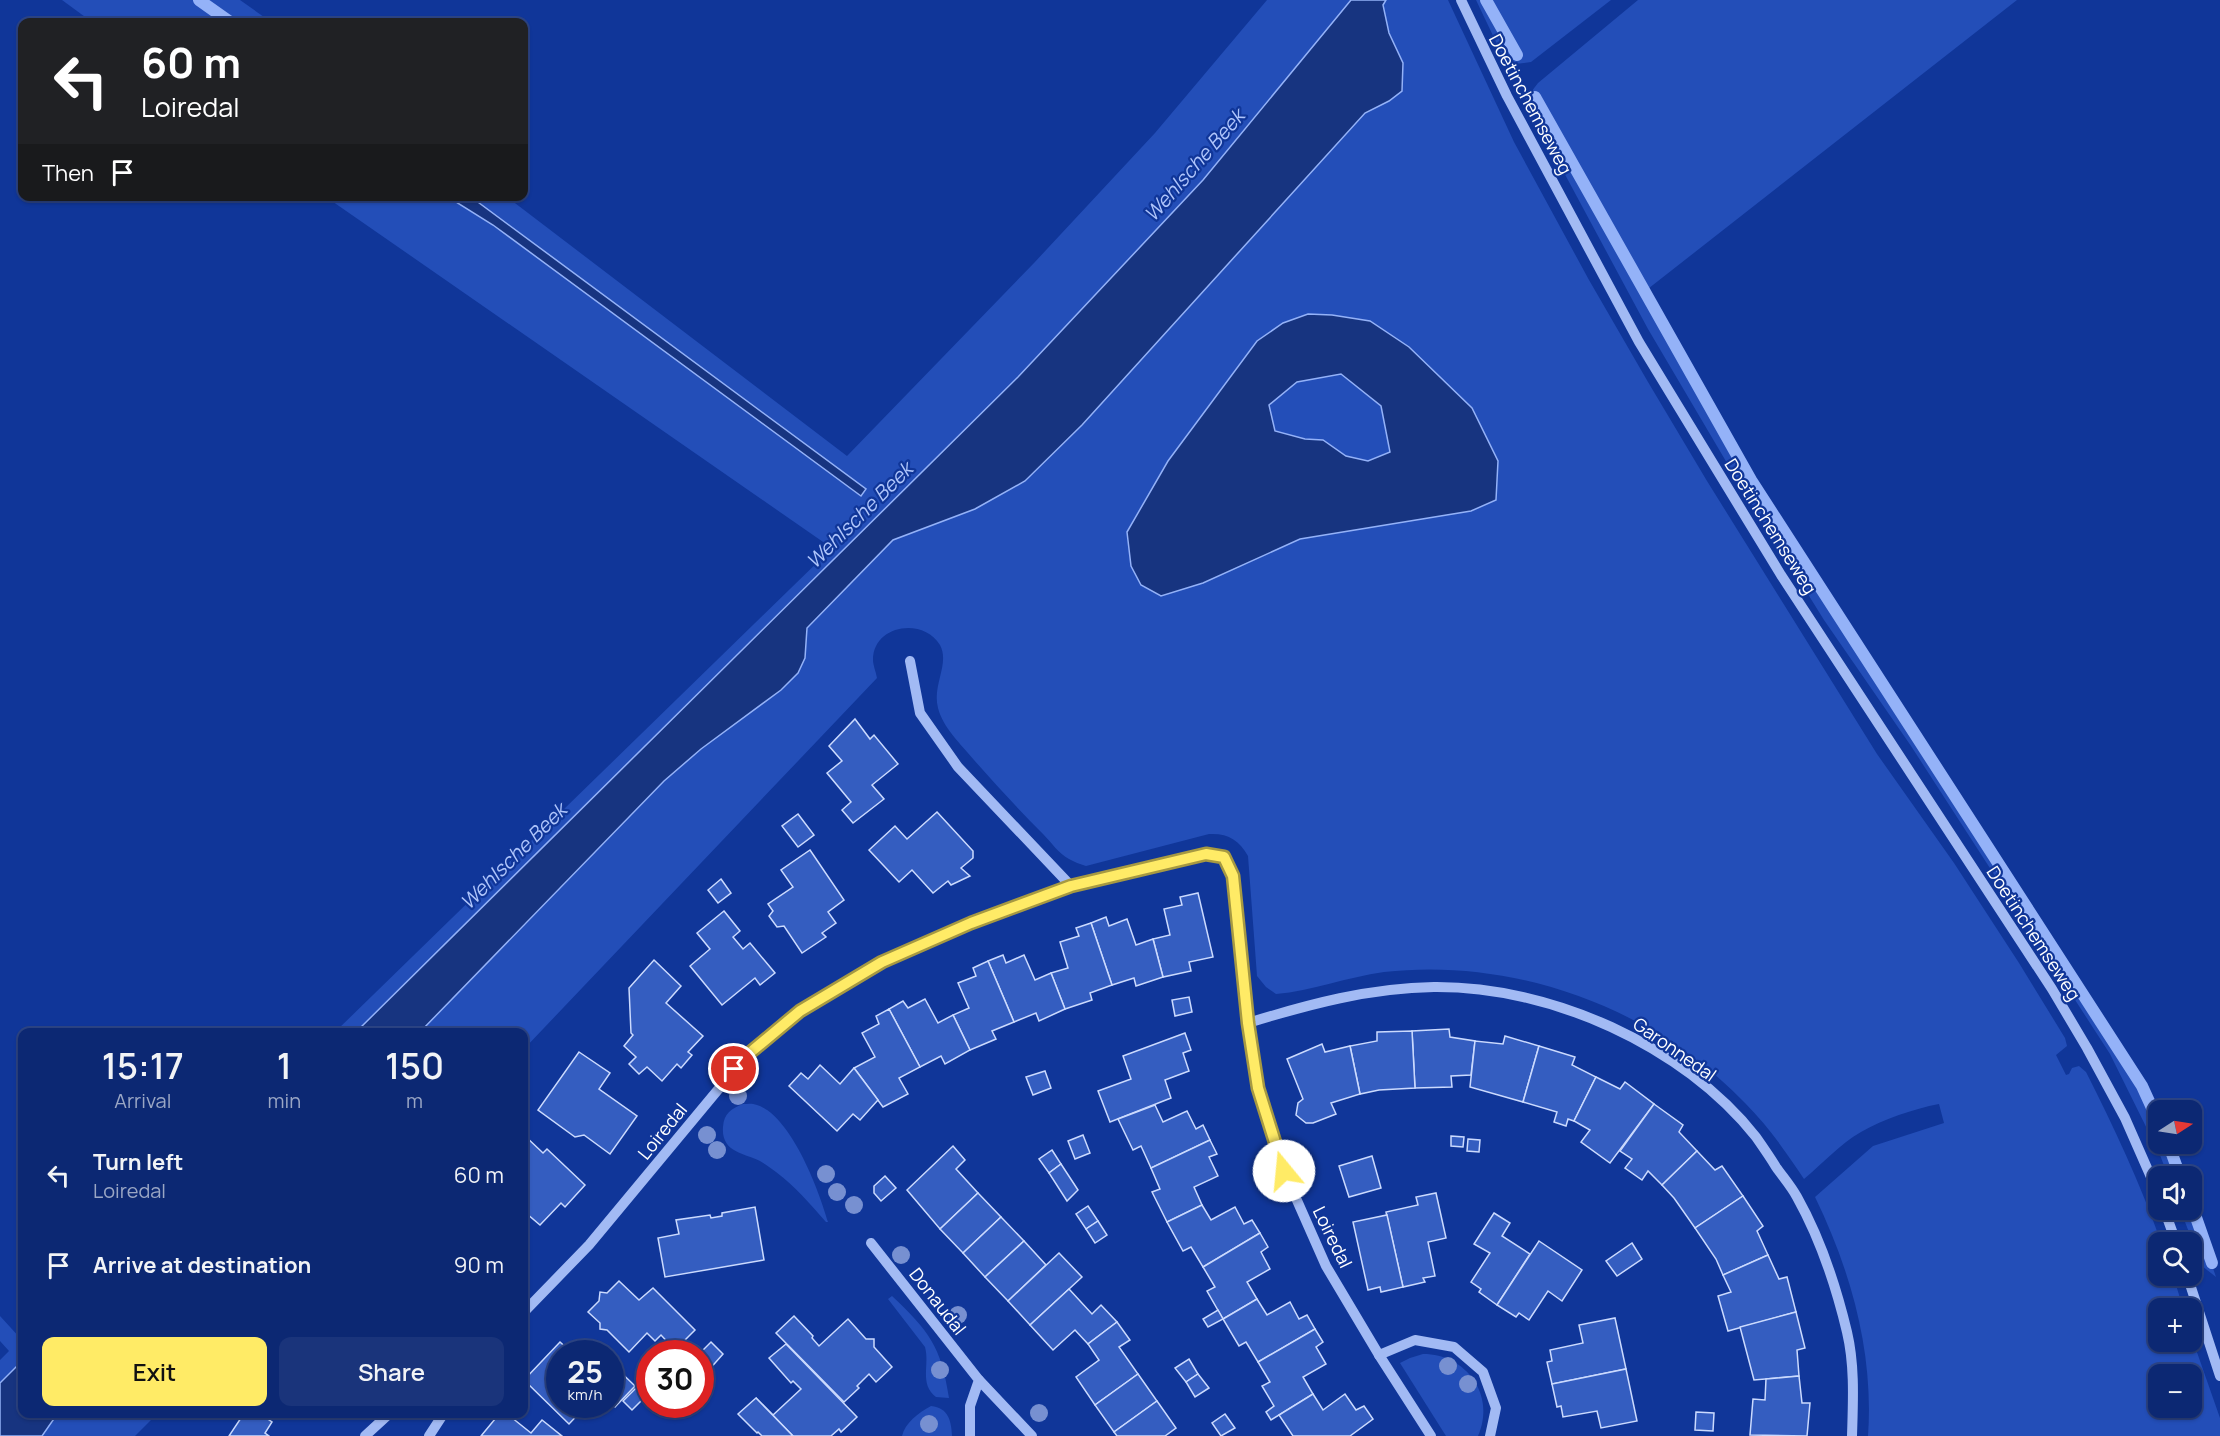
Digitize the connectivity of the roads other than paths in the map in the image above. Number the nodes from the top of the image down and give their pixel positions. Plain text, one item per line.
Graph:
1 (1461, 0) edge
2 (910, 661) dead end
3 (1071, 886) junction
4 (1248, 1023) junction
5 (2148, 1170) edge
6 (871, 1243) dead end
7 (2191, 1286) edge
8 (528, 1308) edge
9 (1379, 1356) junction
10 (2220, 1376) edge
11 (979, 1380) junction
12 (385, 1418) edge
13 (441, 1418) edge
14 (365, 1436) edge
15 (429, 1436) edge
16 (970, 1436) edge
17 (1032, 1436) edge
18 (1431, 1436) edge
19 (1490, 1436) edge
20 (1852, 1436) edge

1 - 5 street, Doetinchemseweg
2 - 3 street
3 - 4 street, Loiredal
3 - 8 street, Loiredal
4 - 9 street, Loiredal
4 - 20 street, Garonnedal
6 - 11 street, Donaudal
7 - 10 street
9 - 18 street, Loiredal
9 - 19 street
11 - 16 street
11 - 17 street, Donaudal
12 - 14 street
13 - 15 street

